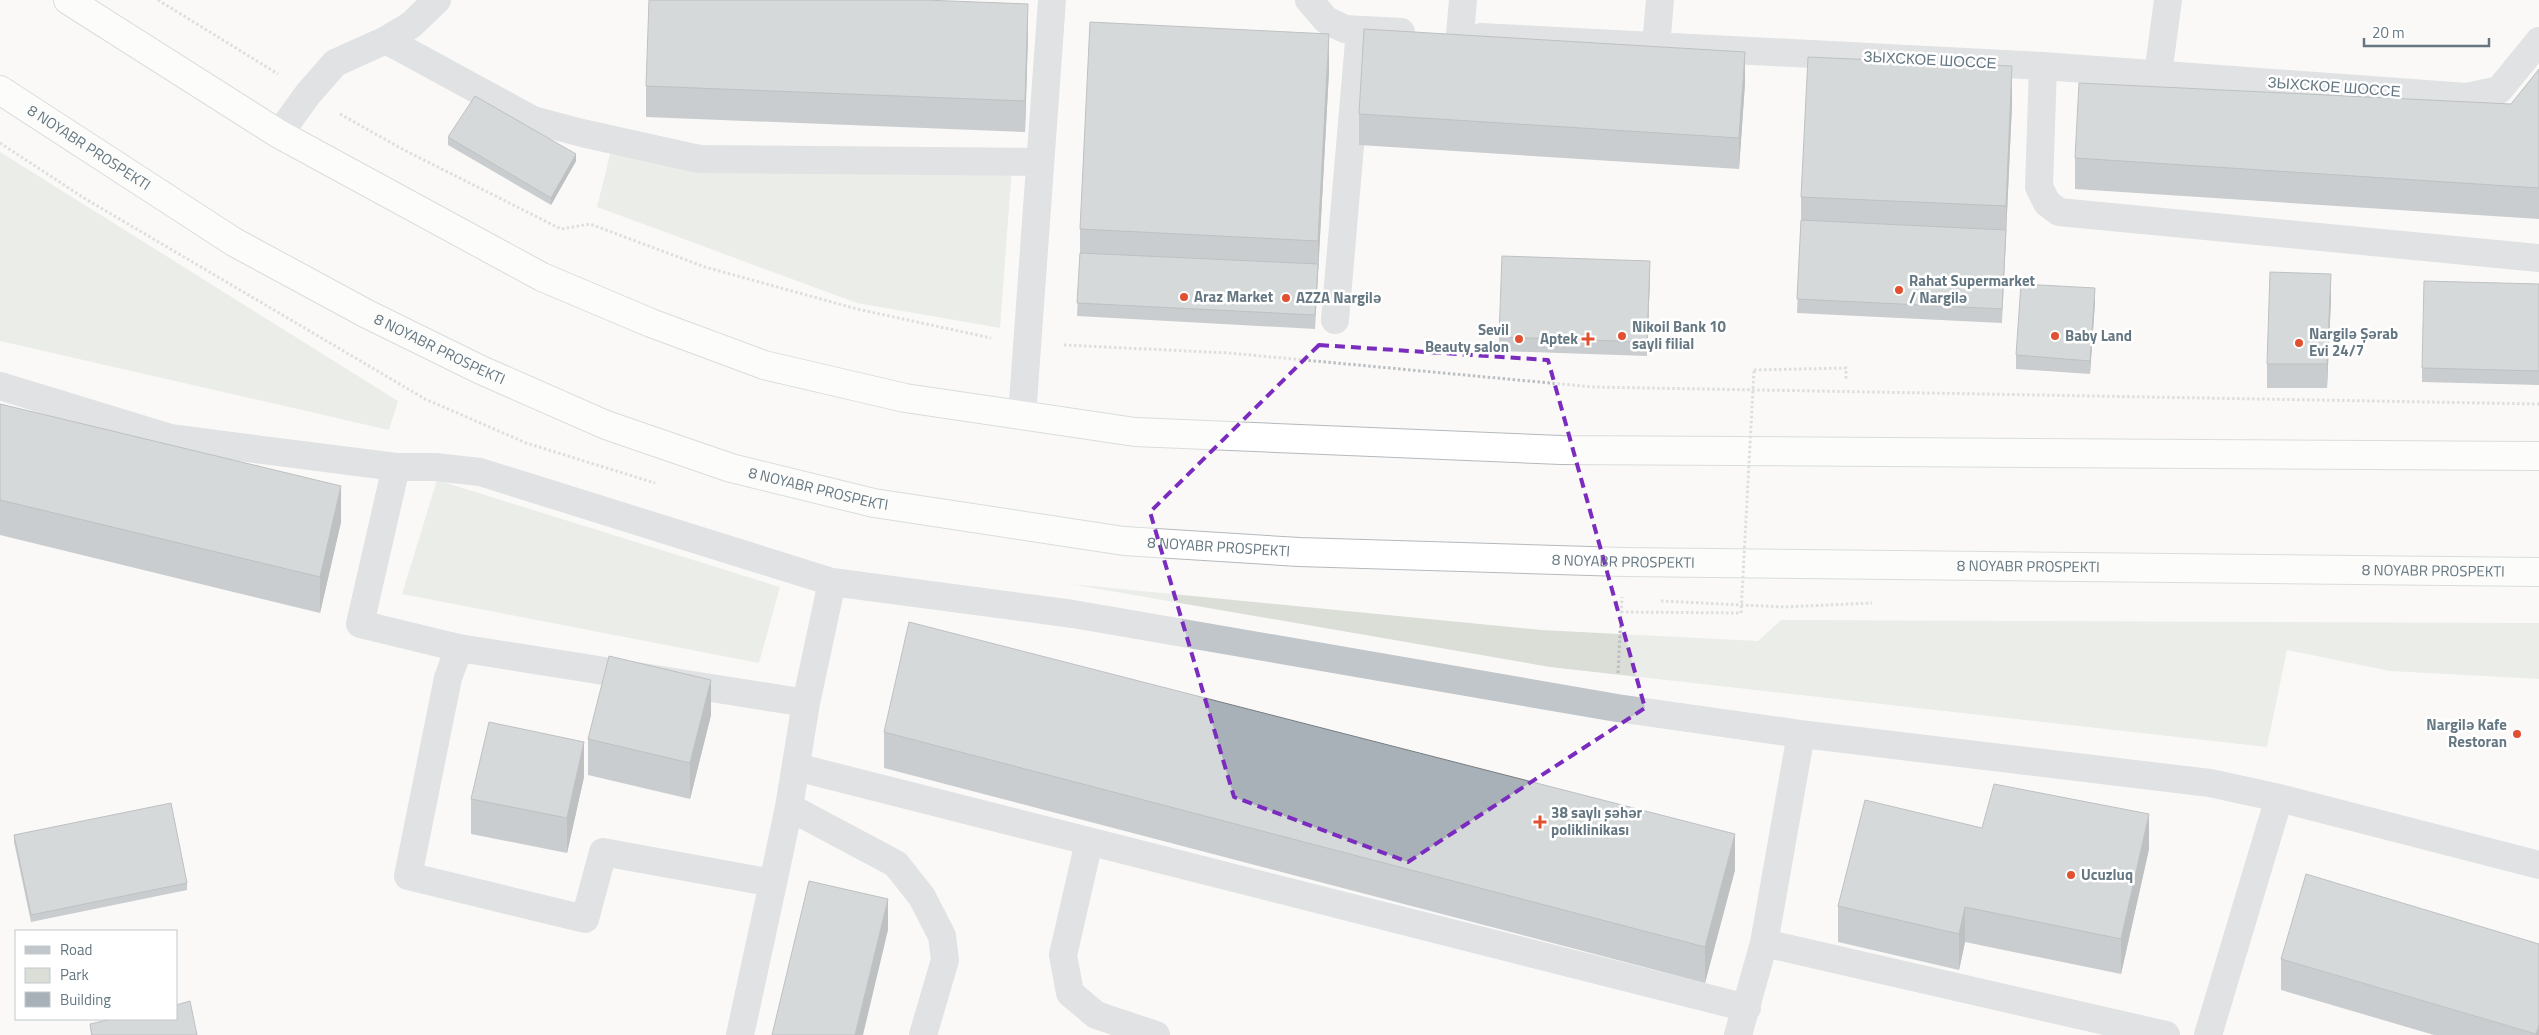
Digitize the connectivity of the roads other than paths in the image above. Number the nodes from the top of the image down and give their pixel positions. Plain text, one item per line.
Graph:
1 (68, 0) edge
2 (437, 0) edge
3 (1052, 0) edge
4 (1309, 0) edge
5 (1463, 0) edge
6 (1660, 0) edge
7 (2168, 0) edge
8 (1360, 30) junction
9 (1443, 34) junction
10 (386, 40) junction
11 (2539, 41) edge
12 (1656, 46) junction
13 (2042, 66) junction
14 (2158, 74) junction
15 (0, 90) edge
16 (279, 134) junction
17 (1040, 162) junction
18 (2539, 258) edge
19 (1335, 320) dead end
20 (0, 386) edge
21 (1022, 416) junction
22 (2539, 456) edge
23 (396, 467) junction
24 (2539, 572) edge
25 (832, 582) junction
26 (459, 648) junction
27 (806, 703) junction
28 (1802, 734) junction
29 (796, 767) junction
30 (2279, 798) junction
31 (789, 807) junction
32 (1088, 842) junction
33 (2539, 865) edge
34 (774, 884) junction
35 (1764, 943) junction
36 (1747, 1008) junction
37 (740, 1035) edge
38 (923, 1035) edge
39 (1156, 1035) edge
40 (1738, 1035) edge
41 (2166, 1035) edge
42 (2208, 1035) edge

1 - 16 highway
2 - 10 lane
3 - 17 lane
4 - 8 lane, ЗЫХСКОЕ ШОССЕ
5 - 9 lane
6 - 12 lane
7 - 14 lane
8 - 9 lane, ЗЫХСКОЕ ШОССЕ
8 - 19 lane
9 - 12 lane, ЗЫХСКОЕ ШОССЕ
10 - 16 lane
10 - 17 lane
11 - 14 lane, ЗЫХСКОЕ ШОССЕ
12 - 13 lane, ЗЫХСКОЕ ШОССЕ
13 - 14 lane, ЗЫХСКОЕ ШОССЕ
13 - 18 lane
15 - 24 highway, 8 NOYABR PROSPEKTI
16 - 21 highway
17 - 21 lane
20 - 23 lane
21 - 22 highway
23 - 25 lane
23 - 26 lane
25 - 27 lane
25 - 28 lane
26 - 27 lane
26 - 34 lane
27 - 29 lane
28 - 30 lane
28 - 35 lane
29 - 31 lane
29 - 32 lane
30 - 33 lane
30 - 42 lane
31 - 34 lane
31 - 38 lane
32 - 36 lane
32 - 39 lane
34 - 37 lane
35 - 36 lane
35 - 41 lane
36 - 40 lane

